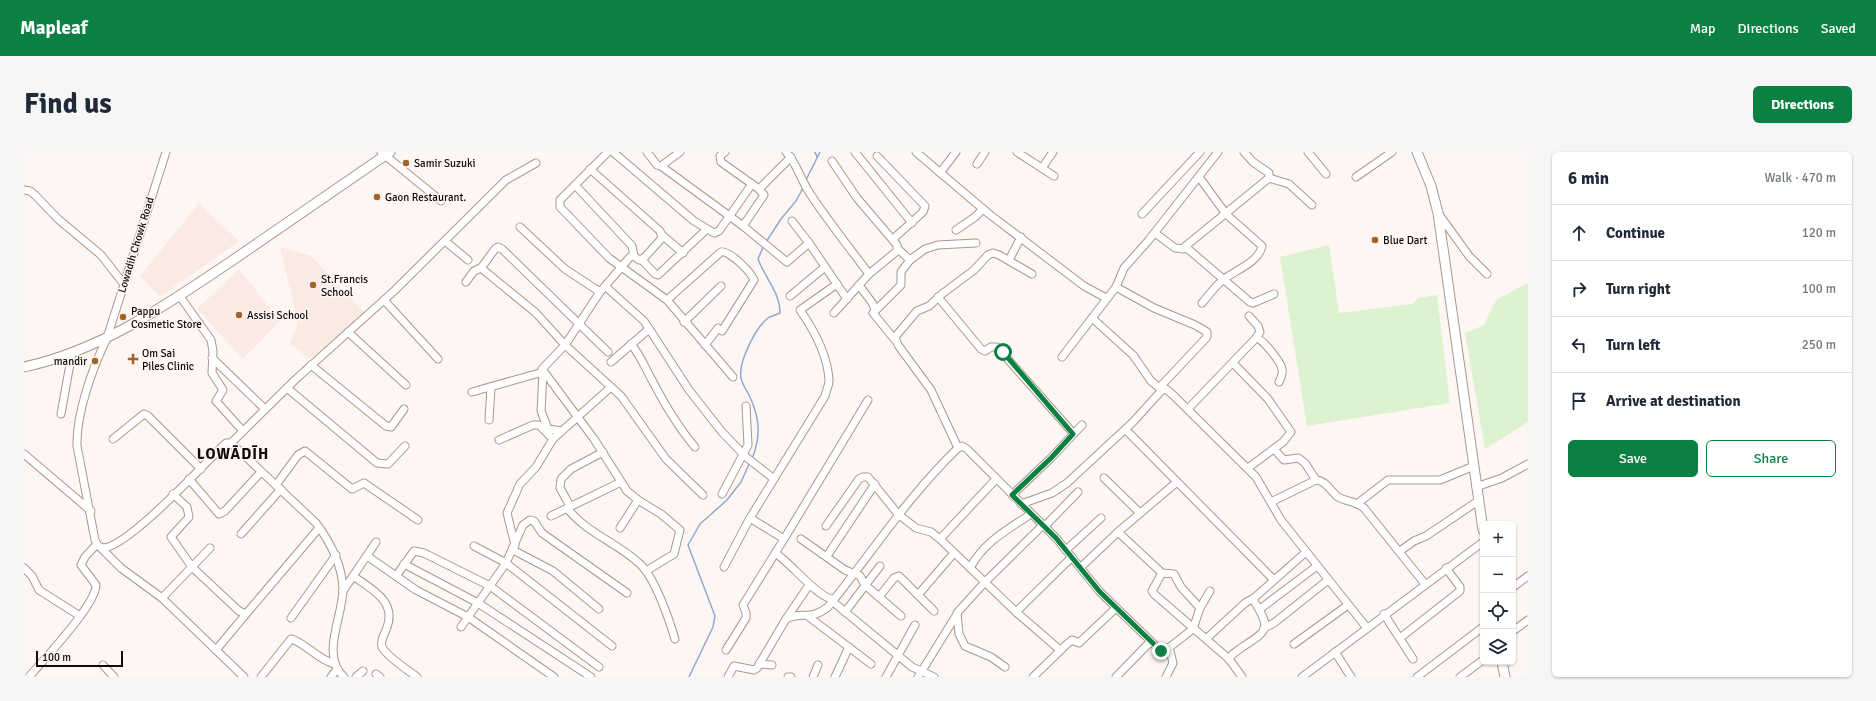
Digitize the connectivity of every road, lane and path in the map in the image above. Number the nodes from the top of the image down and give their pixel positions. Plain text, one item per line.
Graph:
1 (166, 152) edge
2 (608, 152) edge
3 (614, 152) edge
4 (647, 152) edge
5 (680, 152) edge
6 (724, 152) edge
7 (855, 152) edge
8 (956, 152) edge
9 (984, 152) edge
10 (1017, 152) edge
11 (1053, 152) edge
12 (1201, 152) edge
13 (1218, 152) edge
14 (1244, 152) edge
15 (1308, 152) edge
16 (1392, 152) edge
17 (1417, 152) edge
18 (385, 153) edge
19 (921, 154) edge
20 (788, 155) edge
21 (877, 156) dead end
22 (1212, 160) junction
23 (832, 161) dead end
24 (536, 163) dead end
25 (977, 164) dead end
26 (661, 166) junction
27 (1042, 168) junction
28 (590, 169) junction
29 (940, 173) junction
30 (1326, 174) dead end
31 (1054, 176) dead end
32 (1199, 177) junction
33 (1269, 178) junction
34 (1356, 178) dead end
35 (575, 184) junction
36 (752, 184) junction
37 (759, 189) junction
38 (24, 190) edge
39 (441, 201) dead end
40 (1312, 205) dead end
41 (983, 209) junction
42 (1438, 213) junction
43 (1142, 214) dead end
44 (1226, 214) junction
45 (729, 216) junction
46 (792, 222) dead end
47 (912, 223) junction
48 (743, 226) junction
49 (520, 227) dead end
50 (707, 229) junction
51 (956, 230) dead end
52 (1155, 233) junction
53 (662, 235) junction
54 (1021, 237) junction
55 (893, 240) junction
56 (445, 241) junction
57 (976, 243) dead end
58 (809, 244) junction
59 (898, 248) junction
60 (1182, 249) junction
61 (683, 253) junction
62 (634, 256) junction
63 (468, 260) dead end
64 (642, 260) junction
65 (910, 260) junction
66 (1009, 260) junction
67 (825, 267) junction
68 (480, 268) junction
69 (621, 268) junction
70 (869, 274) junction
71 (1032, 274) dead end
72 (1487, 274) dead end
73 (1224, 280) junction
74 (466, 282) dead end
75 (123, 283) junction
76 (837, 284) junction
77 (859, 285) junction
78 (721, 286) dead end
79 (1116, 287) junction
80 (603, 290) junction
81 (1274, 294) dead end
82 (179, 295) junction
83 (790, 296) dead end
84 (938, 297) junction
85 (1106, 298) junction
86 (847, 299) junction
87 (384, 300) junction
88 (667, 300) junction
89 (1202, 302) dead end
90 (875, 310) junction
91 (834, 313) dead end
92 (1249, 316) dead end
93 (1092, 318) junction
94 (684, 322) junction
95 (580, 326) junction
96 (648, 328) junction
97 (348, 332) junction
98 (107, 338) junction
99 (1256, 338) junction
100 (895, 340) junction
101 (632, 344) junction
102 (565, 345) junction
103 (705, 345) junction
104 (608, 352) dead end
105 (72, 353) junction
106 (1062, 357) dead end
107 (212, 358) junction
108 (438, 359) dead end
109 (611, 362) dead end
110 (1233, 363) junction
111 (311, 365) junction
112 (24, 366) edge
113 (543, 372) junction
114 (733, 377) dead end
115 (1279, 382) dead end
116 (406, 385) dead end
117 (491, 387) junction
118 (611, 387) junction
119 (287, 388) junction
120 (1161, 389) junction
121 (472, 392) dead end
122 (868, 400) dead end
123 (746, 406) dead end
124 (265, 409) junction
125 (404, 409) dead end
126 (1188, 409) junction
127 (61, 414) dead end
128 (578, 418) junction
129 (488, 420) dead end
130 (1082, 425) dead end
131 (242, 430) junction
132 (1126, 430) junction
133 (562, 431) junction
134 (1073, 434) junction
135 (113, 439) dead end
136 (553, 439) junction
137 (499, 440) dead end
138 (230, 443) junction
139 (404, 446) dead end
140 (695, 447) dead end
141 (958, 448) junction
142 (1274, 449) junction
143 (603, 452) junction
144 (24, 454) edge
145 (745, 456) junction
146 (1528, 464) edge
147 (1474, 466) junction
148 (1248, 468) junction
149 (201, 469) junction
150 (261, 472) junction
151 (1104, 478) dead end
152 (189, 479) junction
153 (774, 479) junction
154 (996, 479) junction
155 (1316, 480) junction
156 (621, 482) junction
157 (1178, 482) junction
158 (875, 484) junction
159 (278, 487) junction
160 (1476, 487) junction
161 (1078, 492) dead end
162 (173, 494) junction
163 (722, 494) dead end
164 (703, 495) dead end
165 (1012, 495) junction
166 (638, 500) junction
167 (1478, 501) junction
168 (1271, 502) junction
169 (1358, 503) junction
170 (1021, 504) junction
171 (569, 507) junction
172 (91, 511) junction
173 (1140, 513) junction
174 (898, 514) junction
175 (1031, 514) junction
176 (551, 516) dead end
177 (750, 518) junction
178 (1101, 518) dead end
179 (418, 520) dead end
180 (1481, 521) edge
181 (826, 526) dead end
182 (1044, 526) junction
183 (319, 528) junction
184 (620, 528) dead end
185 (1118, 532) junction
186 (241, 534) dead end
187 (784, 539) junction
188 (801, 539) dead end
189 (940, 539) junction
190 (376, 542) dead end
191 (1480, 544) edge
192 (99, 546) junction
193 (474, 546) dead end
194 (514, 547) junction
195 (210, 548) dead end
196 (1066, 550) junction
197 (1400, 551) junction
198 (1306, 552) junction
199 (829, 553) dead end
200 (954, 553) junction
201 (775, 554) junction
202 (336, 555) junction
203 (367, 556) junction
204 (1072, 557) junction
205 (506, 563) junction
206 (404, 564) junction
207 (880, 566) dead end
208 (1317, 566) junction
209 (192, 567) junction
210 (724, 567) dead end
211 (1081, 567) junction
212 (24, 568) edge
213 (970, 568) junction
214 (1446, 568) junction
215 (646, 571) junction
216 (1162, 573) junction
217 (854, 574) junction
218 (353, 576) junction
219 (396, 576) junction
220 (1528, 576) edge
221 (1273, 579) junction
222 (1328, 580) junction
223 (985, 582) junction
224 (1425, 584) junction
225 (809, 585) junction
226 (865, 585) junction
227 (1516, 585) edge
228 (490, 586) junction
229 (343, 591) junction
230 (1210, 591) dead end
231 (627, 593) dead end
232 (918, 595) junction
233 (879, 597) junction
234 (162, 598) junction
235 (1254, 598) junction
236 (832, 601) junction
237 (478, 603) junction
238 (1348, 605) junction
239 (1116, 608) junction
240 (1200, 608) junction
241 (599, 609) dead end
242 (1260, 609) junction
243 (934, 611) dead end
244 (845, 612) junction
245 (1016, 612) junction
246 (957, 613) junction
247 (246, 614) junction
248 (1384, 614) junction
249 (80, 616) junction
250 (901, 616) dead end
251 (468, 617) junction
252 (809, 617) junction
253 (291, 618) dead end
254 (786, 619) junction
255 (1528, 620) edge
256 (915, 625) dead end
257 (461, 627) dead end
258 (1264, 628) junction
259 (1367, 628) junction
260 (1193, 629) junction
261 (1480, 629) edge
262 (1516, 629) edge
263 (1207, 638) junction
264 (1400, 638) junction
265 (676, 639) dead end
266 (1150, 642) junction
267 (1294, 644) dead end
268 (612, 646) dead end
269 (849, 647) junction
270 (1169, 647) junction
271 (216, 650) junction
272 (726, 650) dead end
273 (1060, 650) junction
274 (1335, 652) junction
275 (899, 656) junction
276 (1229, 659) junction
277 (1413, 659) dead end
278 (1480, 662) edge
279 (759, 664) junction
280 (871, 664) dead end
281 (103, 665) dead end
282 (772, 665) dead end
283 (818, 665) dead end
284 (1503, 665) edge
285 (336, 666) junction
286 (599, 667) dead end
287 (1005, 667) dead end
288 (363, 671) dead end
289 (920, 674) edge
290 (28, 677) edge
291 (114, 677) edge
292 (244, 677) edge
293 (261, 677) edge
294 (331, 677) edge
295 (344, 677) edge
296 (356, 677) edge
297 (417, 677) edge
298 (554, 677) edge
299 (591, 677) edge
300 (728, 677) edge
301 (788, 677) edge
302 (791, 677) edge
303 (813, 677) edge
304 (835, 677) edge
305 (886, 677) edge
306 (934, 677) edge
307 (1033, 677) edge
308 (1116, 677) edge
309 (1166, 677) edge
310 (1242, 677) edge
311 (1302, 677) edge
312 (1351, 677) edge
313 (1417, 677) edge
314 (1460, 677) edge
315 (1505, 677) edge

1 - 75 street, Lowadih Chowk Road
2 - 28 street
3 - 50 street
4 - 26 street
5 - 26 street
6 - 36 street
7 - 47 street
8 - 29 street
9 - 25 street
10 - 27 street
11 - 27 street
12 - 22 street
12 - 43 street
13 - 22 street
14 - 33 street
15 - 30 street
16 - 34 street
17 - 42 main road
18 - 39 street
18 - 82 main road
19 - 29 street
20 - 37 street
20 - 70 street
21 - 47 street
22 - 32 street
23 - 55 street
24 - 56 street
26 - 45 street
27 - 31 street
28 - 35 street
28 - 53 street
29 - 41 street
32 - 44 street
32 - 52 street
33 - 40 street
33 - 44 street
35 - 62 street
35 - 69 street
36 - 37 street
36 - 45 street
37 - 48 street
38 - 75 street
41 - 51 street
41 - 54 street
42 - 72 street
42 - 147 main road
44 - 60 street
44 - 73 street
45 - 48 street
45 - 50 street
46 - 58 street
47 - 55 street
48 - 58 street
49 - 80 street
50 - 61 street
52 - 60 street
52 - 79 street
53 - 61 street
53 - 64 street
54 - 66 street
54 - 85 street
55 - 59 street
56 - 63 street
56 - 87 street
57 - 65 street
58 - 67 street
59 - 65 street
59 - 70 street
60 - 73 street
61 - 64 street
62 - 64 street
62 - 69 street
65 - 90 street
66 - 71 street
66 - 84 street
67 - 76 street
67 - 83 street
68 - 74 street
68 - 95 street
68 - 102 street
69 - 80 street
69 - 88 street
70 - 77 street
73 - 81 street
73 - 89 street
75 - 98 street, Lowadih Chowk Road
76 - 86 street
76 - 153 street
77 - 86 street
77 - 90 street
78 - 94 street
79 - 85 street
79 - 120 street
80 - 95 street
80 - 96 street
82 - 98 main road
82 - 107 street
84 - 100 street
84 - 134 street
85 - 93 street
86 - 91 street
87 - 97 street
87 - 108 street
88 - 94 street
88 - 103 street
90 - 100 street
92 - 99 street
93 - 106 street
93 - 120 street
94 - 103 street
95 - 102 street
95 - 104 street
96 - 101 street
96 - 145 street
97 - 111 street
97 - 116 street
98 - 105 main road
98 - 172 street, Lowadih Chowk Road
99 - 110 street
99 - 115 street
100 - 141 street
101 - 109 street
101 - 140 street
102 - 113 street
102 - 118 street
103 - 114 street
105 - 112 main road
105 - 127 street
107 - 124 street
107 - 131 street
110 - 126 street
110 - 142 street
111 - 119 street
111 - 125 street
113 - 117 street
113 - 128 street
113 - 133 street
117 - 121 street
117 - 129 street
118 - 128 street
118 - 164 street
119 - 124 street
119 - 139 street
120 - 126 street
120 - 132 street
122 - 187 street
123 - 145 street
124 - 131 street
126 - 148 street
128 - 133 street
128 - 143 street
130 - 134 street
131 - 138 street
132 - 157 street
132 - 170 street
133 - 136 street
134 - 165 street
135 - 149 street
136 - 137 street
136 - 194 street
138 - 149 street
138 - 150 street
141 - 154 street
141 - 174 street
142 - 148 street
142 - 155 street
143 - 156 street
143 - 171 street
144 - 172 street
145 - 153 street
145 - 163 street
146 - 160 street
147 - 160 main road
147 - 169 street
148 - 168 street
149 - 152 street
150 - 152 street
150 - 159 street
151 - 173 street
152 - 162 street
153 - 177 street
154 - 165 street
154 - 189 street
155 - 168 street
155 - 169 street
156 - 166 street
156 - 171 street
157 - 173 street
157 - 221 street
158 - 174 street
158 - 181 street
158 - 199 street
159 - 179 street
159 - 183 street
159 - 186 street
160 - 167 main road
161 - 182 street
162 - 192 street
162 - 209 street
165 - 170 street
166 - 184 street
166 - 215 street
167 - 180 main road
167 - 197 street
168 - 198 street
169 - 197 street
170 - 175 street
171 - 176 street
171 - 215 street
172 - 192 street, Lowadih Chowk Road
173 - 185 street
174 - 189 street
174 - 217 street
175 - 182 street
175 - 213 street
177 - 187 street
177 - 210 street
178 - 196 street
182 - 196 street
182 - 223 street
183 - 202 street
183 - 247 street
185 - 211 street
185 - 216 street
187 - 201 street
188 - 217 street
189 - 200 street
190 - 203 street
191 - 214 street
192 - 234 street
192 - 249 street
193 - 205 street
194 - 205 street
194 - 231 street
194 - 241 street
195 - 209 street
196 - 204 street
197 - 224 street
198 - 208 street
198 - 221 street
200 - 213 street
200 - 232 street
201 - 225 street
201 - 272 street
202 - 229 street
202 - 253 street
203 - 218 street
203 - 219 street
204 - 211 street
204 - 245 street
205 - 228 street
205 - 268 street
206 - 219 street
206 - 228 street
206 - 237 street
207 - 226 street
208 - 222 street
208 - 242 street
209 - 234 street
209 - 247 street
211 - 239 street
212 - 249 street
213 - 223 street
214 - 224 street
214 - 264 street
215 - 265 street
216 - 240 street
216 - 260 street
217 - 226 street
217 - 236 street
218 - 229 street
218 - 297 street
219 - 251 street
220 - 227 street
221 - 235 street
222 - 238 street
222 - 258 street
223 - 245 street
223 - 246 street
224 - 248 street
225 - 236 street
225 - 254 street
226 - 233 street
226 - 244 street
228 - 237 street
228 - 286 street
229 - 285 street
230 - 240 street
232 - 233 street
232 - 243 street
233 - 250 street
234 - 271 street
235 - 242 street
235 - 263 street
236 - 244 street
236 - 252 street
237 - 251 street
237 - 299 street
238 - 259 street
238 - 267 street
239 - 266 street
239 - 273 street
240 - 260 street
242 - 258 street
244 - 275 street
245 - 273 street
246 - 287 street
246 - 289 street
247 - 271 street
248 - 259 street
248 - 264 street
249 - 290 street
251 - 257 street
251 - 298 street
252 - 254 street
252 - 269 street
254 - 279 street
255 - 262 street
256 - 275 street
258 - 276 street
259 - 274 street
260 - 263 street
260 - 270 street
261 - 313 street
263 - 276 street
264 - 277 street
266 - 270 street
266 - 308 street
269 - 280 street
269 - 304 street
270 - 309 street
271 - 292 street
273 - 307 street
274 - 311 street
274 - 312 street
275 - 289 street
275 - 305 street
276 - 310 street
278 - 314 street
279 - 282 street
279 - 300 street
281 - 291 street
283 - 303 street
284 - 315 main road
285 - 293 street
285 - 294 street
285 - 295 street
288 - 296 street
289 - 306 street
301 - 302 street

